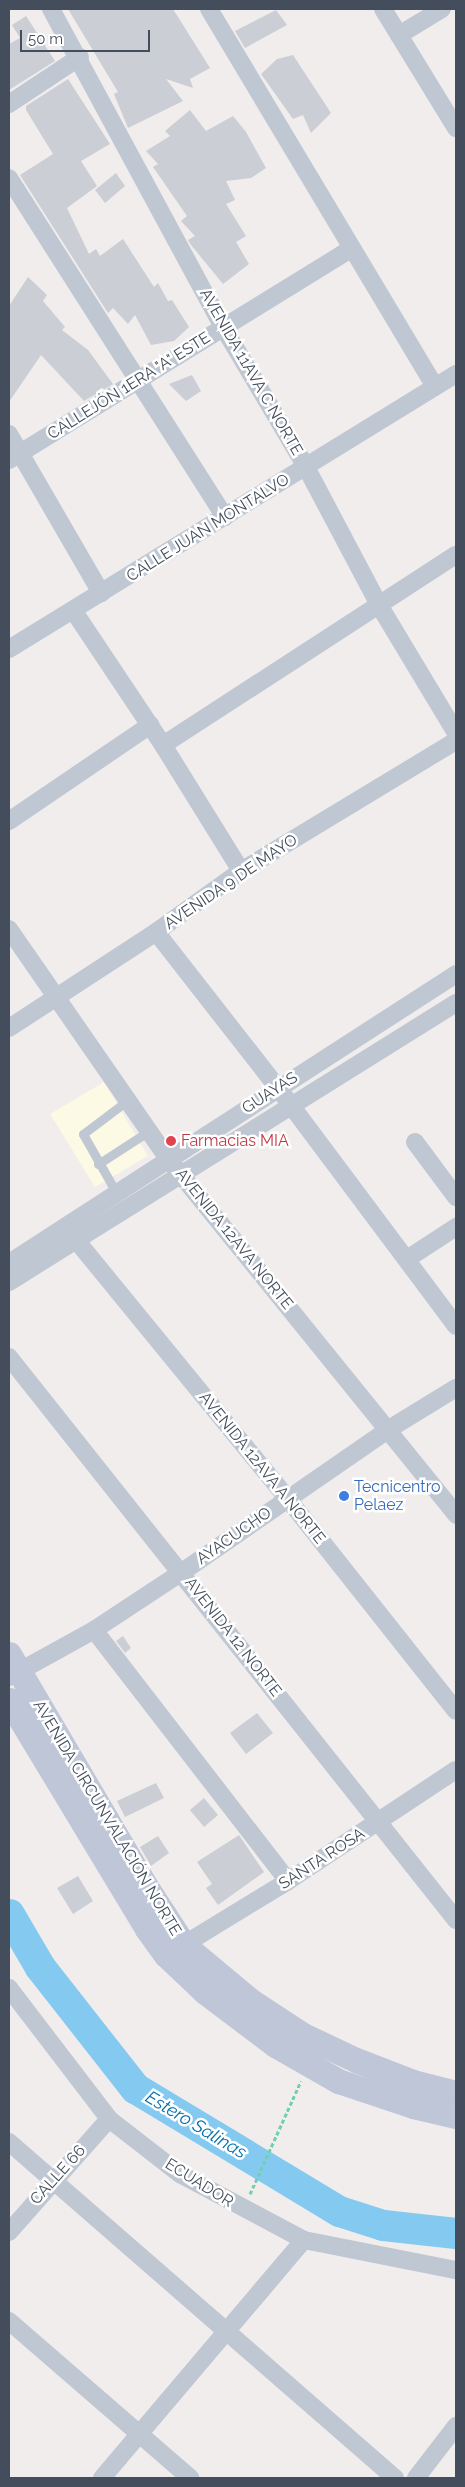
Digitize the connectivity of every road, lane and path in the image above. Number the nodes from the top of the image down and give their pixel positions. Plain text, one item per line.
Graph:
1 (52, 9) edge
2 (209, 9) edge
3 (383, 9) edge
4 (442, 9) edge
5 (399, 36) junction
6 (80, 57) junction
7 (9, 104) edge
8 (456, 128) edge
9 (9, 178) edge
10 (351, 249) junction
11 (223, 327) junction
12 (456, 374) edge
13 (137, 382) junction
14 (435, 387) junction
15 (9, 434) edge
16 (15, 456) edge
17 (306, 467) junction
18 (225, 517) junction
19 (456, 555) edge
20 (101, 593) junction
21 (379, 605) junction
22 (73, 610) junction
23 (9, 649) edge
24 (150, 725) junction
25 (456, 733) edge
26 (456, 741) edge
27 (164, 745) junction
28 (9, 821) edge
29 (241, 871) junction
30 (9, 928) edge
31 (156, 932) junction
32 (455, 978) edge
33 (56, 999) junction
34 (456, 1003) edge
35 (9, 1028) edge
36 (278, 1088) junction
37 (128, 1100) junction
38 (290, 1104) junction
39 (149, 1132) junction
40 (415, 1142) dead end
41 (168, 1160) junction
42 (98, 1164) junction
43 (182, 1174) junction
44 (117, 1194) junction
45 (456, 1197) edge
46 (456, 1227) edge
47 (72, 1233) junction
48 (408, 1259) junction
49 (9, 1263) edge
50 (9, 1282) edge
51 (456, 1326) edge
52 (9, 1356) edge
53 (456, 1388) edge
54 (389, 1429) junction
55 (288, 1499) junction
56 (456, 1516) edge
57 (182, 1572) junction
58 (94, 1630) junction
59 (12, 1668) edge
60 (9, 1700) edge
61 (456, 1711) edge
62 (456, 1770) edge
63 (380, 1822) junction
64 (288, 1881) junction
65 (456, 1920) edge
66 (175, 1950) junction
67 (9, 1988) edge
68 (309, 2065) junction
69 (456, 2093) edge
70 (456, 2116) edge
71 (109, 2118) junction
72 (9, 2142) edge
73 (53, 2179) junction
74 (248, 2199) dead end
75 (9, 2232) edge
76 (304, 2240) junction
77 (456, 2270) edge
78 (9, 2321) edge
79 (226, 2330) junction
80 (456, 2426) edge
81 (140, 2434) junction
82 (102, 2478) edge
83 (190, 2478) edge
84 (395, 2478) edge
85 (416, 2478) edge

1 - 6 street, AVENIDA 11AVA C NORTE
2 - 10 street
3 - 5 street
4 - 5 street
5 - 8 street
6 - 7 street
6 - 11 street, AVENIDA 11AVA C NORTE
9 - 13 street
10 - 11 street, CALLEJÓN 1ERA "A" ESTE
10 - 14 street
11 - 13 street, CALLEJÓN 1ERA "A" ESTE
11 - 17 street, AVENIDA 11AVA C NORTE
12 - 14 street, CALLE JUAN MONTALVO
13 - 16 street, CALLEJÓN 1ERA "A" ESTE
13 - 18 street
14 - 17 street, CALLE JUAN MONTALVO
15 - 16 street
16 - 20 street
17 - 18 street, CALLE JUAN MONTALVO
17 - 21 street, AVENIDA 11AVA C NORTE
18 - 20 street, CALLE JUAN MONTALVO
19 - 21 street
20 - 22 street, CALLE JUAN MONTALVO
21 - 25 street, AVENIDA 11AVA C NORTE
21 - 27 street
22 - 23 street, CALLE JUAN MONTALVO
22 - 24 street
24 - 27 street
24 - 28 street
26 - 29 street, AVENIDA 9 DE MAYO
27 - 29 street
29 - 31 street, AVENIDA 9 DE MAYO
30 - 33 street, AVENIDA 12AVA NORTE
31 - 33 street, AVENIDA 9 DE MAYO
31 - 36 street
32 - 36 street, GUAYAS
33 - 35 street, AVENIDA 9 DE MAYO
33 - 37 street, AVENIDA 12AVA NORTE
34 - 38 street, GUAYAS
36 - 38 street
36 - 41 street, GUAYAS
37 - 39 street, AVENIDA 12AVA NORTE
37 - 42 lane
38 - 43 street, GUAYAS
38 - 48 street
39 - 41 street, AVENIDA 12AVA NORTE
39 - 42 lane
40 - 45 street
41 - 43 street, AVENIDA 12AVA NORTE
41 - 44 street, GUAYAS
42 - 44 lane
43 - 47 street, GUAYAS
43 - 54 street, AVENIDA 12AVA NORTE
44 - 47 street, GUAYAS
46 - 48 street
47 - 49 street, GUAYAS
47 - 50 street, GUAYAS
47 - 55 street, AVENIDA 12AVA A NORTE
48 - 51 street
52 - 57 street, AVENIDA 12 NORTE
53 - 54 street, AYACUCHO
54 - 55 street, AYACUCHO
54 - 56 street, AVENIDA 12AVA NORTE
55 - 57 street, AYACUCHO
55 - 61 street, AVENIDA 12AVA A NORTE
57 - 58 street, AYACUCHO
57 - 63 street, AVENIDA 12 NORTE
58 - 59 street, AYACUCHO
58 - 64 street
59 - 66 main road, AVENIDA CIRCUNVALACIÓN NORTE
60 - 66 main road, AVENIDA CIRCUNVALACIÓN NORTE
62 - 63 street, SANTA ROSA
63 - 64 street, SANTA ROSA
63 - 65 street, AVENIDA 12 NORTE
64 - 66 street, SANTA ROSA
66 - 68 main road, AVENIDA CIRCUNVALACIÓN NORTE
66 - 69 main road, AVENIDA CIRCUNVALACIÓN NORTE
67 - 71 street, ECUADOR
68 - 70 main road, AVENIDA CIRCUNVALACIÓN NORTE
68 - 74 path
71 - 73 street, CALLE 66
71 - 76 street, ECUADOR
72 - 73 street
73 - 75 street, CALLE 66
73 - 79 street
76 - 77 street, ECUADOR
76 - 79 street
78 - 81 street
79 - 81 street
79 - 84 street
80 - 85 street
81 - 82 street
81 - 83 street

